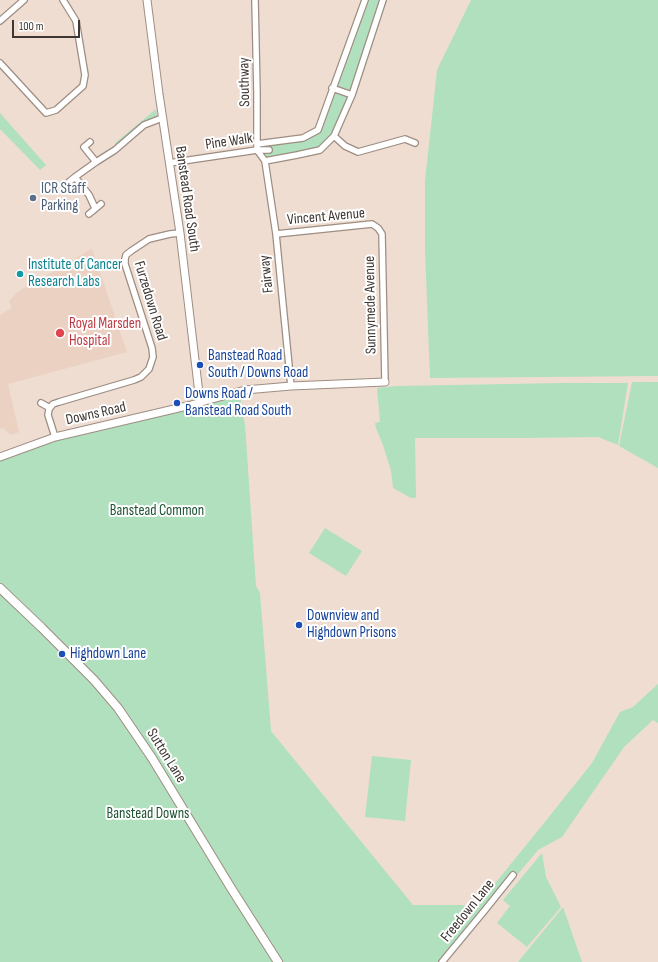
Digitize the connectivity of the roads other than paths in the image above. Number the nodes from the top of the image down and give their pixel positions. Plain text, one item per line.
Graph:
1 (24, 0) edge
2 (63, 0) edge
3 (147, 0) edge
4 (254, 0) edge
5 (365, 0) edge
6 (383, 0) edge
7 (0, 21) edge
8 (0, 63) edge
9 (332, 88) junction
10 (352, 95) junction
11 (162, 118) junction
12 (334, 136) junction
13 (90, 142) dead end
14 (269, 143) junction
15 (415, 143) dead end
16 (257, 147) junction
17 (270, 150) junction
18 (268, 160) junction
19 (96, 162) junction
20 (169, 163) junction
21 (75, 177) junction
22 (64, 186) dead end
23 (101, 204) dead end
24 (95, 208) junction
25 (89, 214) dead end
26 (378, 228) joint
27 (180, 233) junction
28 (276, 234) junction
29 (385, 382) joint
30 (291, 386) junction
31 (200, 402) junction
32 (41, 403) dead end
33 (50, 408) junction
34 (55, 437) junction
35 (0, 457) edge
36 (0, 588) edge
37 (513, 874) dead end
38 (278, 962) edge
39 (442, 962) edge

1 - 7 street
2 - 8 street
3 - 11 street, Banstead Road South
4 - 16 street, Southway
5 - 9 street, Pine Walk
6 - 10 street, Pine Walk
9 - 10 street
9 - 14 street, Pine Walk
10 - 12 street, Pine Walk
11 - 19 street
11 - 20 street, Banstead Road South
12 - 15 street
12 - 18 street, Pine Walk
13 - 19 street
14 - 16 street, Pine Walk
14 - 17 street, Pine Walk
16 - 17 street, Pine Walk
16 - 18 street
16 - 20 street, Pine Walk
17 - 18 street, Pine Walk
18 - 28 street, Fairway
19 - 21 street
20 - 27 street, Banstead Road South
21 - 22 street
21 - 24 street
23 - 24 street
24 - 25 street
26 - 28 street, Vincent Avenue
26 - 29 street, Sunnymede Avenue
27 - 31 street, Banstead Road South
27 - 33 street, Furzedown Road
28 - 30 street, Fairway
29 - 30 street, Downs Road
30 - 31 street, Downs Road
31 - 34 street, Downs Road
32 - 33 street
33 - 34 street
34 - 35 street, Downs Road
36 - 38 main road, Sutton Lane
37 - 39 street, Freedown Lane

